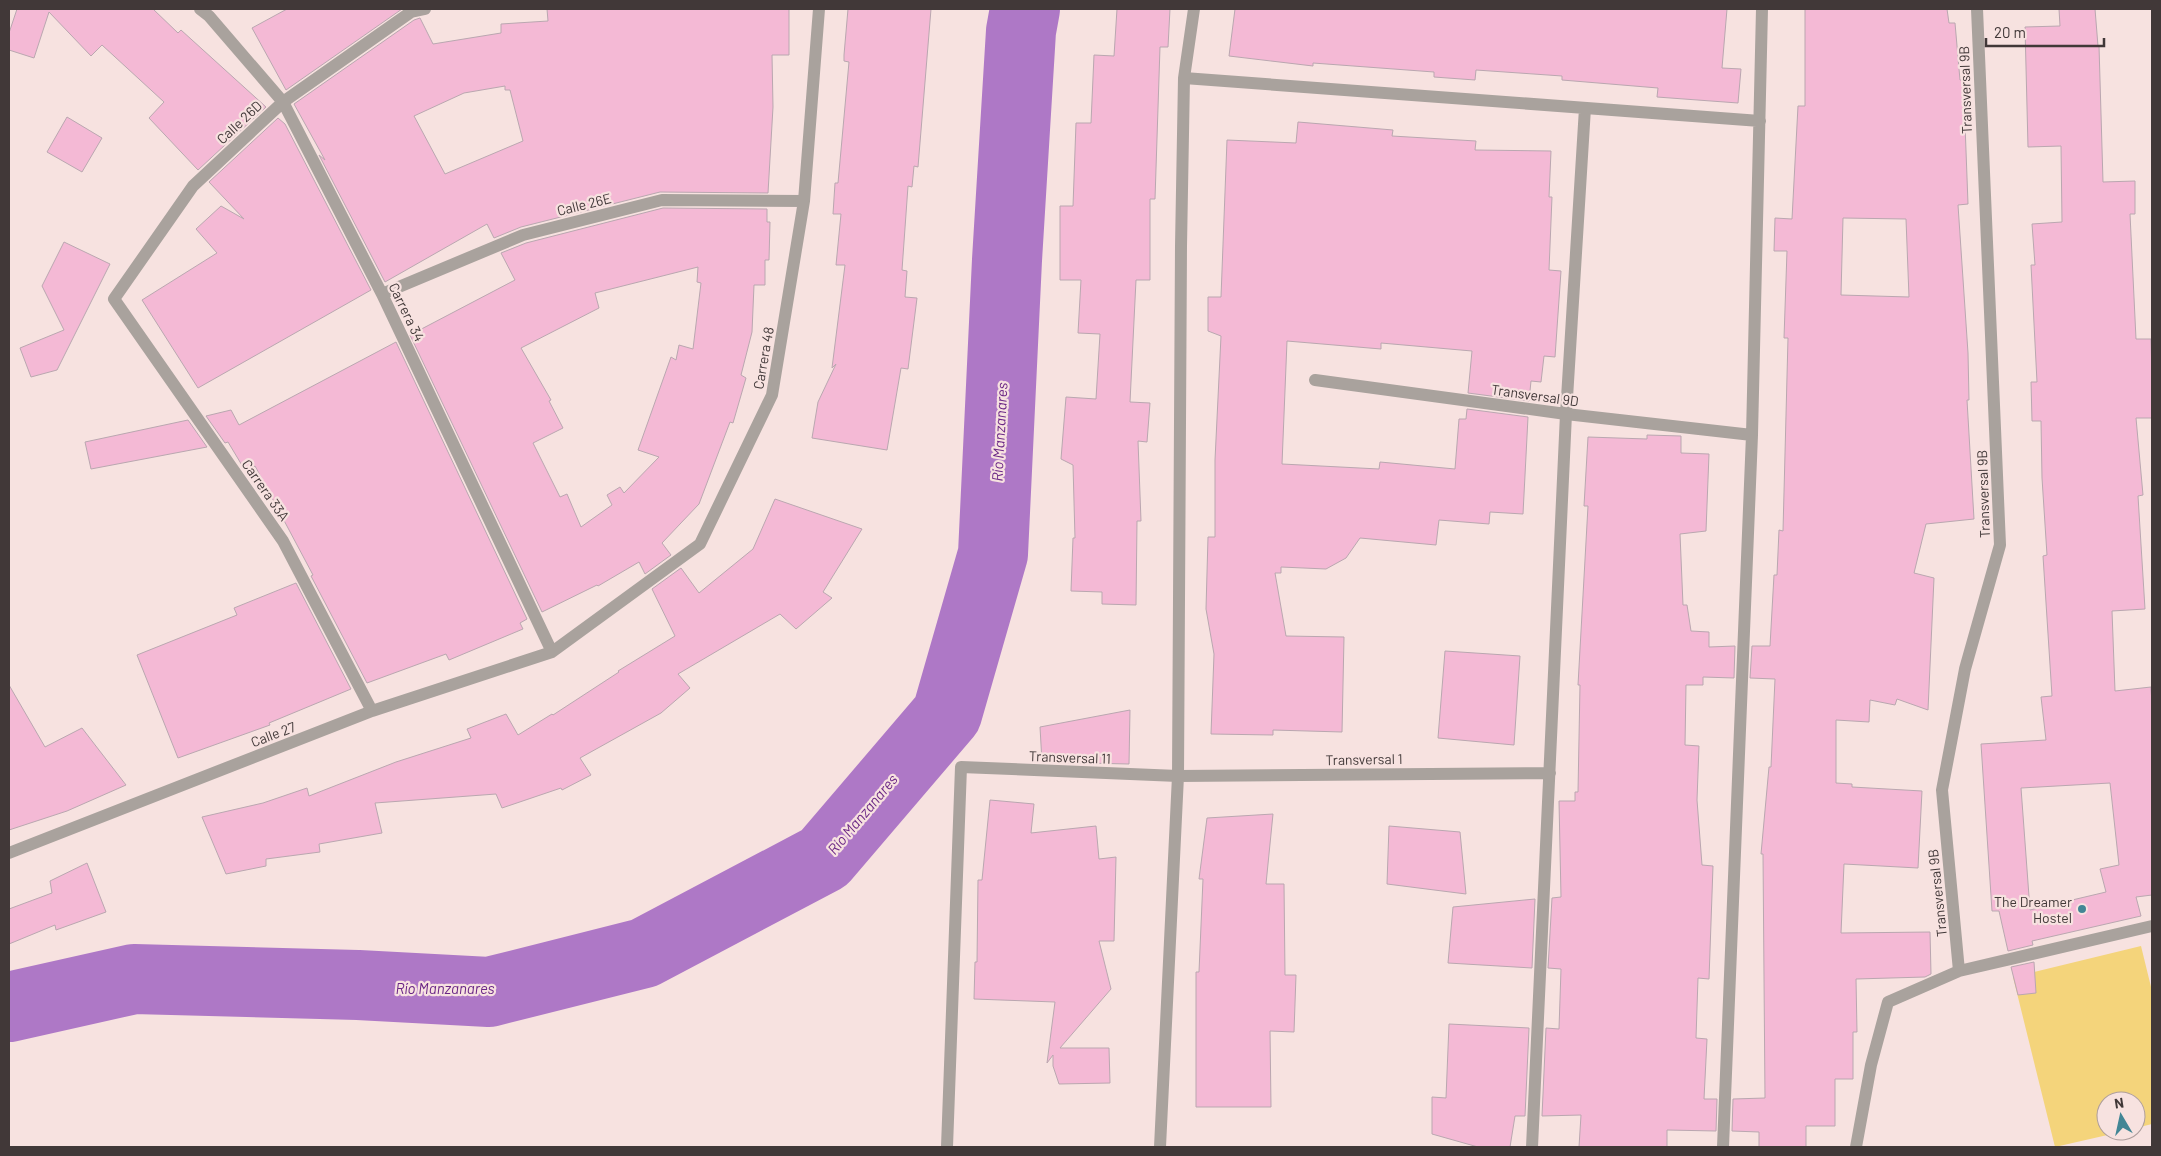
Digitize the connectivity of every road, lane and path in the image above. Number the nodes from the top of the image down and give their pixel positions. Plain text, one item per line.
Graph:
1 (200, 9) edge
2 (425, 9) edge
3 (819, 9) edge
4 (1194, 9) edge
5 (1762, 9) edge
6 (1977, 9) edge
7 (1184, 78) junction
8 (283, 102) junction
9 (1585, 108) junction
10 (1760, 121) junction
11 (804, 201) junction
12 (382, 294) junction
13 (114, 299) joint
14 (1315, 380) dead end
15 (1566, 414) junction
16 (1752, 435) junction
17 (552, 652) junction
18 (372, 711) junction
19 (1550, 772) junction
20 (1178, 776) junction
21 (9, 853) edge
22 (2152, 926) edge
23 (1959, 971) junction
24 (947, 1147) edge
25 (1160, 1147) edge
26 (1532, 1147) edge
27 (1723, 1147) edge
28 (1856, 1147) edge

1 - 8 street, Carrera 34
2 - 8 street, Calle 26D
3 - 11 street, Carrera 48
4 - 7 street
5 - 10 street
6 - 23 street, Transversal 9B
7 - 9 street
7 - 20 street
8 - 12 street, Carrera 34
8 - 13 street, Calle 26D
9 - 10 street
9 - 15 street
10 - 16 street
11 - 12 street, Calle 26E
11 - 17 street, Carrera 48
12 - 17 street, Carrera 34
13 - 18 street, Carrera 33A
14 - 15 street, Transversal 9D
15 - 16 street, Transversal 9D
15 - 19 street
16 - 27 street
17 - 18 street, Calle 27
18 - 21 street, Calle 27
19 - 20 street, Transversal 1
19 - 26 street
20 - 24 street, Transversal 11
20 - 25 street
22 - 23 street
23 - 28 street

